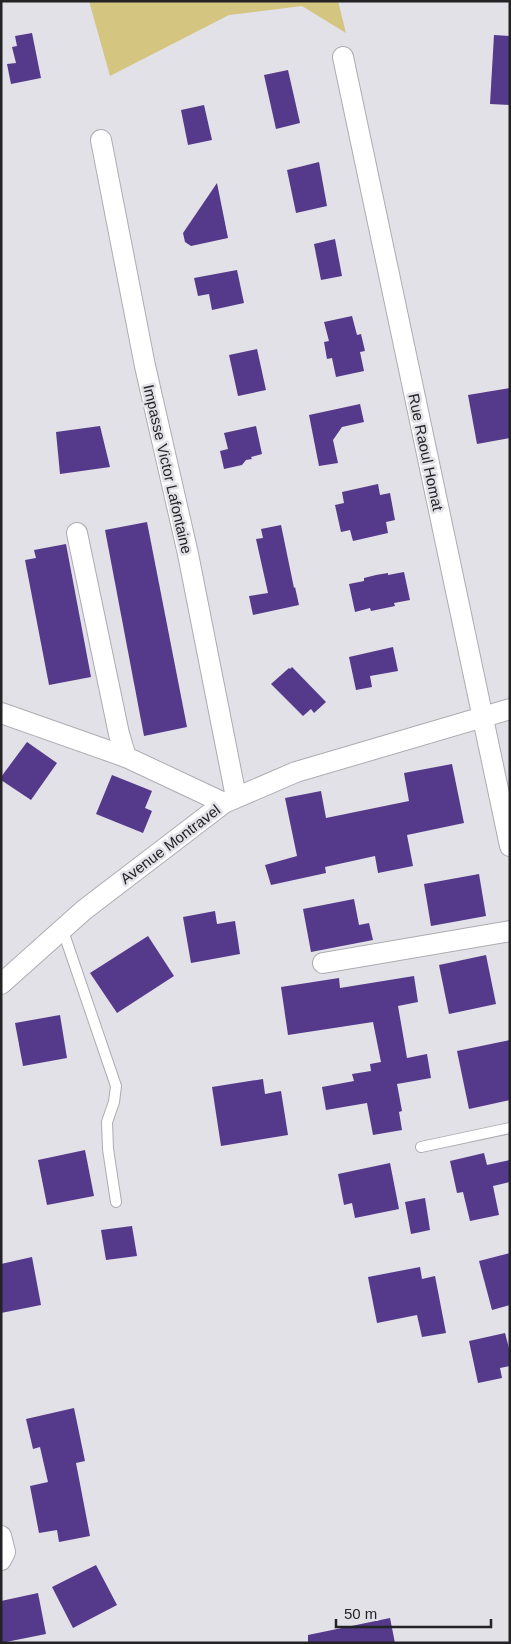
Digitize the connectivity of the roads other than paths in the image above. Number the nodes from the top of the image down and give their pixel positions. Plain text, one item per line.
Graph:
1 (343, 57) dead end
2 (101, 140) dead end
3 (77, 532) dead end
4 (510, 709) edge
5 (1, 713) edge
6 (482, 716) junction
7 (126, 757) junction
8 (230, 800) junction
9 (510, 846) edge
10 (62, 928) junction
11 (510, 931) edge
12 (323, 963) dead end
13 (1, 984) edge
14 (510, 1128) edge
15 (422, 1147) dead end
16 (116, 1202) dead end
17 (1, 1536) edge
18 (1, 1560) edge

1 - 6 street, Rue Raoul Homat
2 - 8 street, Impasse Victor Lafontaine
3 - 7 street
4 - 6 street, Avenue Montravel
5 - 7 street
6 - 8 street, Avenue Montravel
6 - 9 street, Rue Raoul Homat
7 - 8 street
8 - 10 street, Avenue Montravel
10 - 13 street, Avenue Montravel
10 - 16 lane
11 - 12 street
14 - 15 lane
17 - 18 street

